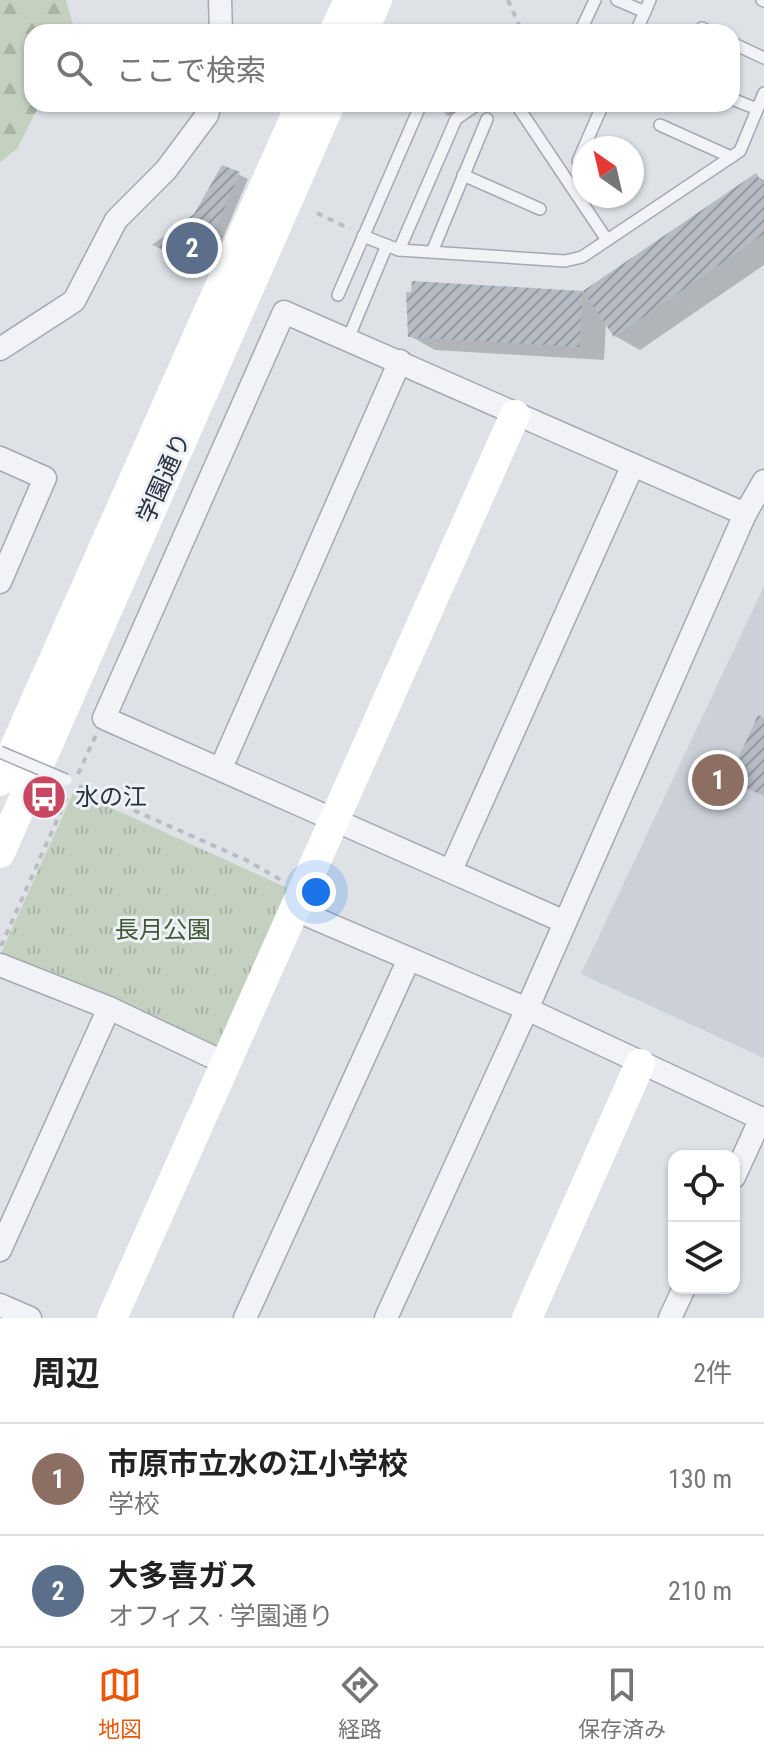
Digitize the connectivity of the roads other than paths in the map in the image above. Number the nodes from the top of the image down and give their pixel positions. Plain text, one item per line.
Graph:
1 (220, 0) edge
2 (349, 0) edge
3 (377, 0) edge
4 (595, 0) edge
5 (617, 0) edge
6 (650, 0) edge
7 (645, 12) junction
8 (221, 24) edge
9 (338, 24) edge
10 (366, 24) edge
11 (584, 24) edge
12 (640, 24) edge
13 (740, 47) edge
14 (764, 58) edge
15 (764, 93) edge
16 (740, 102) edge
17 (757, 109) junction
18 (208, 112) edge
19 (297, 112) edge
20 (326, 112) edge
21 (417, 112) edge
22 (466, 112) edge
23 (521, 112) edge
24 (599, 112) edge
25 (487, 119) dead end
26 (660, 125) dead end
27 (589, 136) edge
28 (731, 157) junction
29 (463, 175) junction
30 (540, 209) dead end
31 (363, 236) junction
32 (607, 240) junction
33 (393, 247) junction
34 (432, 252) junction
35 (338, 295) dead end
36 (348, 339) junction
37 (0, 349) edge
38 (400, 361) junction
39 (515, 415) junction
40 (0, 458) edge
41 (633, 465) junction
42 (764, 481) edge
43 (745, 514) junction
44 (0, 582) edge
45 (0, 752) edge
46 (221, 768) junction
47 (66, 780) dead end
48 (0, 781) edge
49 (332, 821) junction
50 (0, 853) edge
51 (451, 870) junction
52 (293, 909) junction
53 (565, 922) junction
54 (409, 959) junction
55 (0, 965) edge
56 (109, 1008) junction
57 (527, 1009) junction
58 (225, 1063) junction
59 (640, 1064) junction
60 (762, 1119) edge
61 (740, 1165) edge
62 (0, 1250) edge
63 (681, 1294) edge
64 (0, 1305) edge
65 (30, 1318) edge
66 (112, 1318) edge
67 (245, 1318) edge
68 (386, 1318) edge
69 (527, 1318) edge
70 (670, 1318) edge

1 - 8 street
2 - 9 street
3 - 10 street
4 - 11 lane
5 - 7 lane
6 - 7 lane
7 - 12 lane
13 - 14 lane
15 - 17 lane
16 - 17 lane
17 - 28 lane
18 - 37 street
19 - 48 street, 学園通り
20 - 50 street, 学園通り
21 - 31 lane
22 - 33 lane
23 - 32 lane
24 - 27 lane
25 - 29 lane
26 - 28 lane
28 - 32 lane
29 - 30 lane
29 - 34 lane
31 - 33 lane
31 - 35 lane
32 - 34 lane
33 - 34 lane
33 - 36 lane
36 - 38 street
36 - 46 street
38 - 39 street
38 - 46 street
39 - 41 street
39 - 49 street
40 - 44 street
41 - 43 street
41 - 51 street
42 - 43 street
43 - 53 street
45 - 47 lane, bridge
46 - 49 street
49 - 51 street
49 - 52 street
51 - 53 street
52 - 54 street
52 - 58 street
53 - 57 street
54 - 57 street
54 - 67 street
55 - 56 street
56 - 58 street
56 - 62 street
57 - 59 street
57 - 68 street
58 - 66 street
59 - 60 street
59 - 69 street
60 - 61 street
63 - 70 street
64 - 65 street

